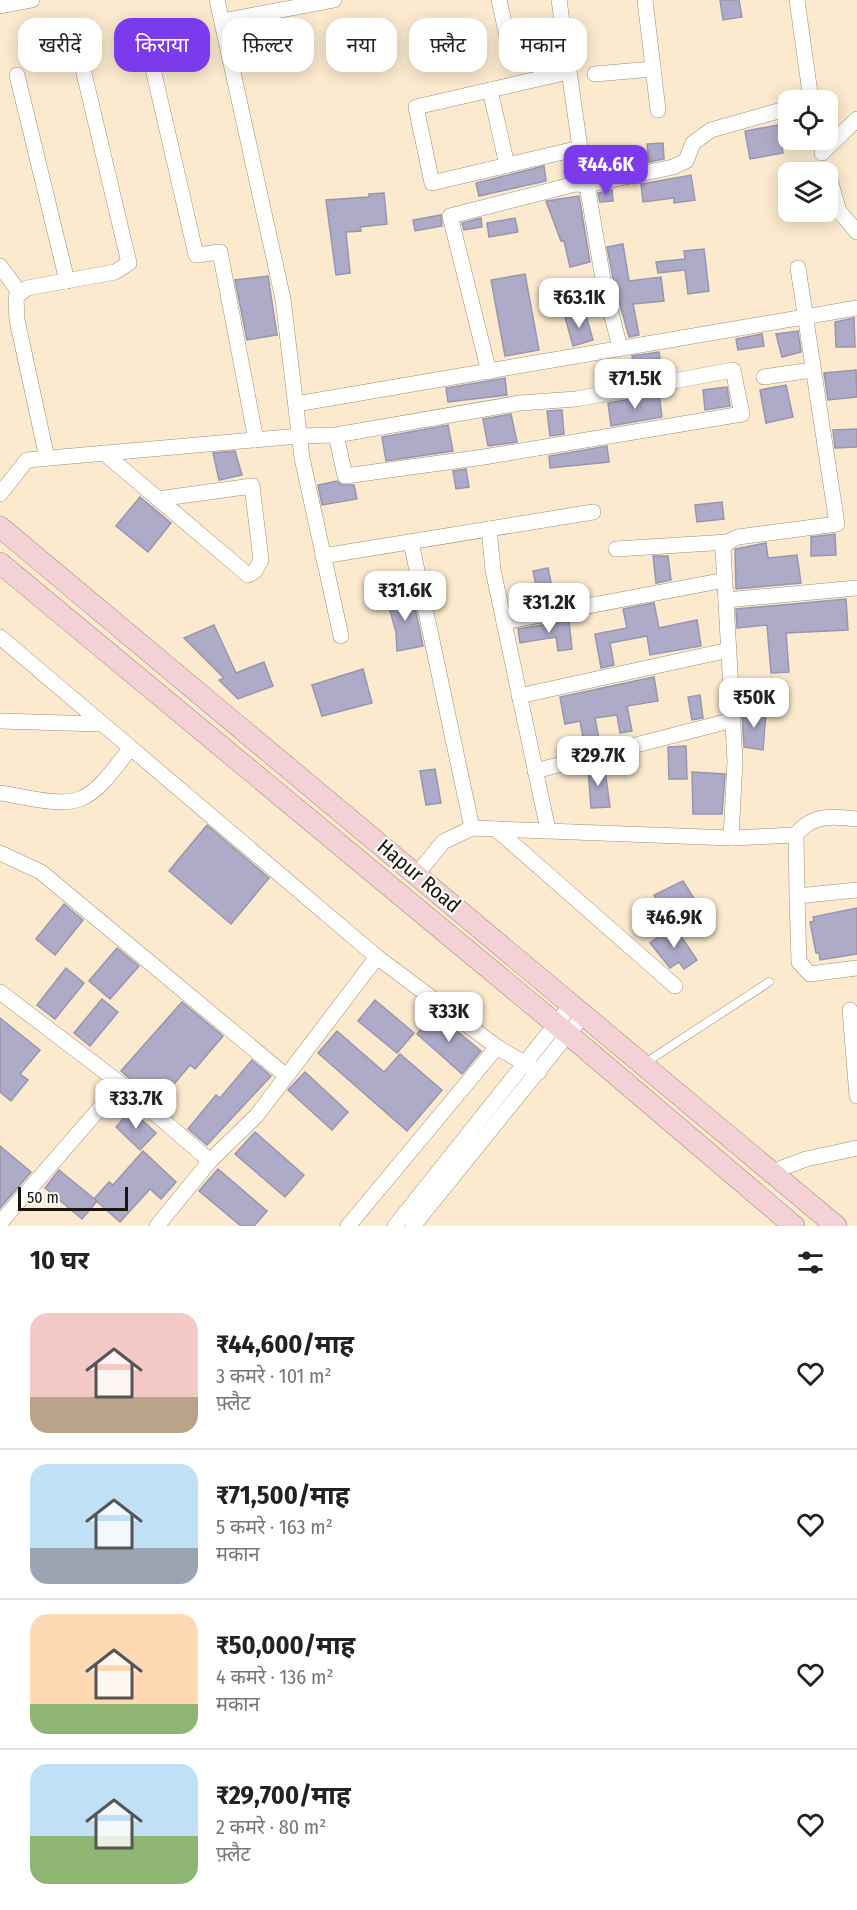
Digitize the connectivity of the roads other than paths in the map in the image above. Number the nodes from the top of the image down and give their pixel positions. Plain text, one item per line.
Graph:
1 (32, 0) edge
2 (217, 0) edge
3 (334, 0) edge
4 (500, 0) edge
5 (559, 0) edge
6 (645, 0) edge
7 (797, 0) edge
8 (0, 6) edge
9 (238, 18) edge
10 (504, 18) edge
11 (561, 18) edge
12 (222, 21) edge
13 (653, 69) junction
14 (83, 72) edge
15 (154, 72) edge
16 (233, 72) edge
17 (568, 72) joint
18 (595, 74) dead end
19 (17, 75) dead end
20 (490, 90) junction
21 (810, 90) edge
22 (658, 110) dead end
23 (778, 111) edge
24 (857, 119) edge
25 (838, 133) edge
26 (507, 165) junction
27 (587, 185) junction
28 (838, 205) edge
29 (857, 232) edge
30 (0, 267) edge
31 (798, 268) dead end
32 (67, 281) junction
33 (19, 292) junction
34 (857, 308) edge
35 (804, 316) junction
36 (620, 348) junction
37 (812, 370) junction
38 (489, 372) junction
39 (764, 377) dead end
40 (296, 404) junction
41 (336, 435) junction
42 (299, 436) junction
43 (256, 440) junction
44 (104, 453) junction
45 (48, 458) junction
46 (0, 494) edge
47 (158, 499) junction
48 (593, 512) dead end
49 (0, 527) edge
50 (489, 529) junction
51 (411, 542) junction
52 (728, 542) junction
53 (616, 549) dead end
54 (323, 556) junction
55 (0, 563) edge
56 (725, 580) junction
57 (857, 588) edge
58 (726, 600) junction
59 (504, 622) junction
60 (341, 636) dead end
61 (0, 637) edge
62 (729, 650) junction
63 (519, 696) junction
64 (733, 720) junction
65 (0, 721) edge
66 (99, 724) junction
67 (131, 748) junction
68 (535, 771) junction
69 (0, 794) edge
70 (857, 819) edge
71 (472, 828) junction
72 (496, 829) junction
73 (548, 830) junction
74 (796, 835) junction
75 (731, 838) junction
76 (0, 854) edge
77 (417, 874) junction
78 (857, 890) edge
79 (797, 896) junction
80 (377, 957) junction
81 (857, 968) edge
82 (769, 982) dead end
83 (675, 986) dead end
84 (0, 992) edge
85 (578, 1009) junction
86 (850, 1010) dead end
87 (562, 1029) junction
88 (497, 1047) junction
89 (524, 1064) junction
90 (643, 1064) junction
91 (538, 1072) junction
92 (285, 1075) junction
93 (121, 1084) junction
94 (857, 1096) edge
95 (857, 1148) edge
96 (210, 1161) junction
97 (778, 1177) junction
98 (0, 1223) edge
99 (157, 1226) edge
100 (348, 1226) edge
101 (395, 1226) edge
102 (413, 1226) edge
103 (794, 1226) edge
104 (837, 1226) edge

1 - 8 street
2 - 12 street
3 - 9 street
4 - 10 street
5 - 11 street
6 - 13 street
7 - 21 street
13 - 18 street
13 - 22 street
14 - 32 street
15 - 43 street
16 - 40 street
17 - 20 street
17 - 26 street
19 - 32 street
20 - 26 street
20 - 26 street
23 - 27 street
24 - 25 street
27 - 36 street
27 - 38 street
28 - 29 street
30 - 33 street
31 - 35 street
32 - 33 street
33 - 45 street
34 - 35 street
35 - 36 street
35 - 37 street
36 - 38 street
37 - 39 street
37 - 52 street
38 - 40 street
40 - 42 street
41 - 41 street
41 - 42 street
42 - 43 street
42 - 54 street
43 - 44 street
44 - 45 street
44 - 47 street
45 - 46 street
47 - 47 street
48 - 50 street
49 - 77 main road, Hapur Road
50 - 51 street
50 - 59 street
51 - 54 street
51 - 71 street
52 - 53 street
52 - 56 street
54 - 60 street
55 - 87 main road, Hapur Road
56 - 58 street
56 - 59 street
57 - 58 street
58 - 62 street
59 - 63 street
61 - 66 street
62 - 63 street
62 - 64 street
63 - 68 street
64 - 68 street
64 - 75 street
65 - 66 street
66 - 67 street
67 - 69 street
67 - 80 street
68 - 73 street
70 - 74 street
71 - 72 street
71 - 77 street
72 - 73 street
72 - 83 street
73 - 75 street
74 - 75 street
74 - 79 street
76 - 92 street
77 - 85 main road, Hapur Road
78 - 79 street
79 - 81 street
80 - 88 street
80 - 92 street
82 - 90 lane
84 - 93 street
85 - 87 street
85 - 90 main road, Hapur Road
86 - 94 street
87 - 89 street
87 - 91 street
87 - 103 main road, Hapur Road
88 - 89 street
88 - 100 street
89 - 91 street
89 - 101 street
90 - 97 main road, Hapur Road
91 - 102 street
92 - 96 street
93 - 96 street
93 - 98 street
95 - 97 street
96 - 99 street
97 - 104 main road, Hapur Road

